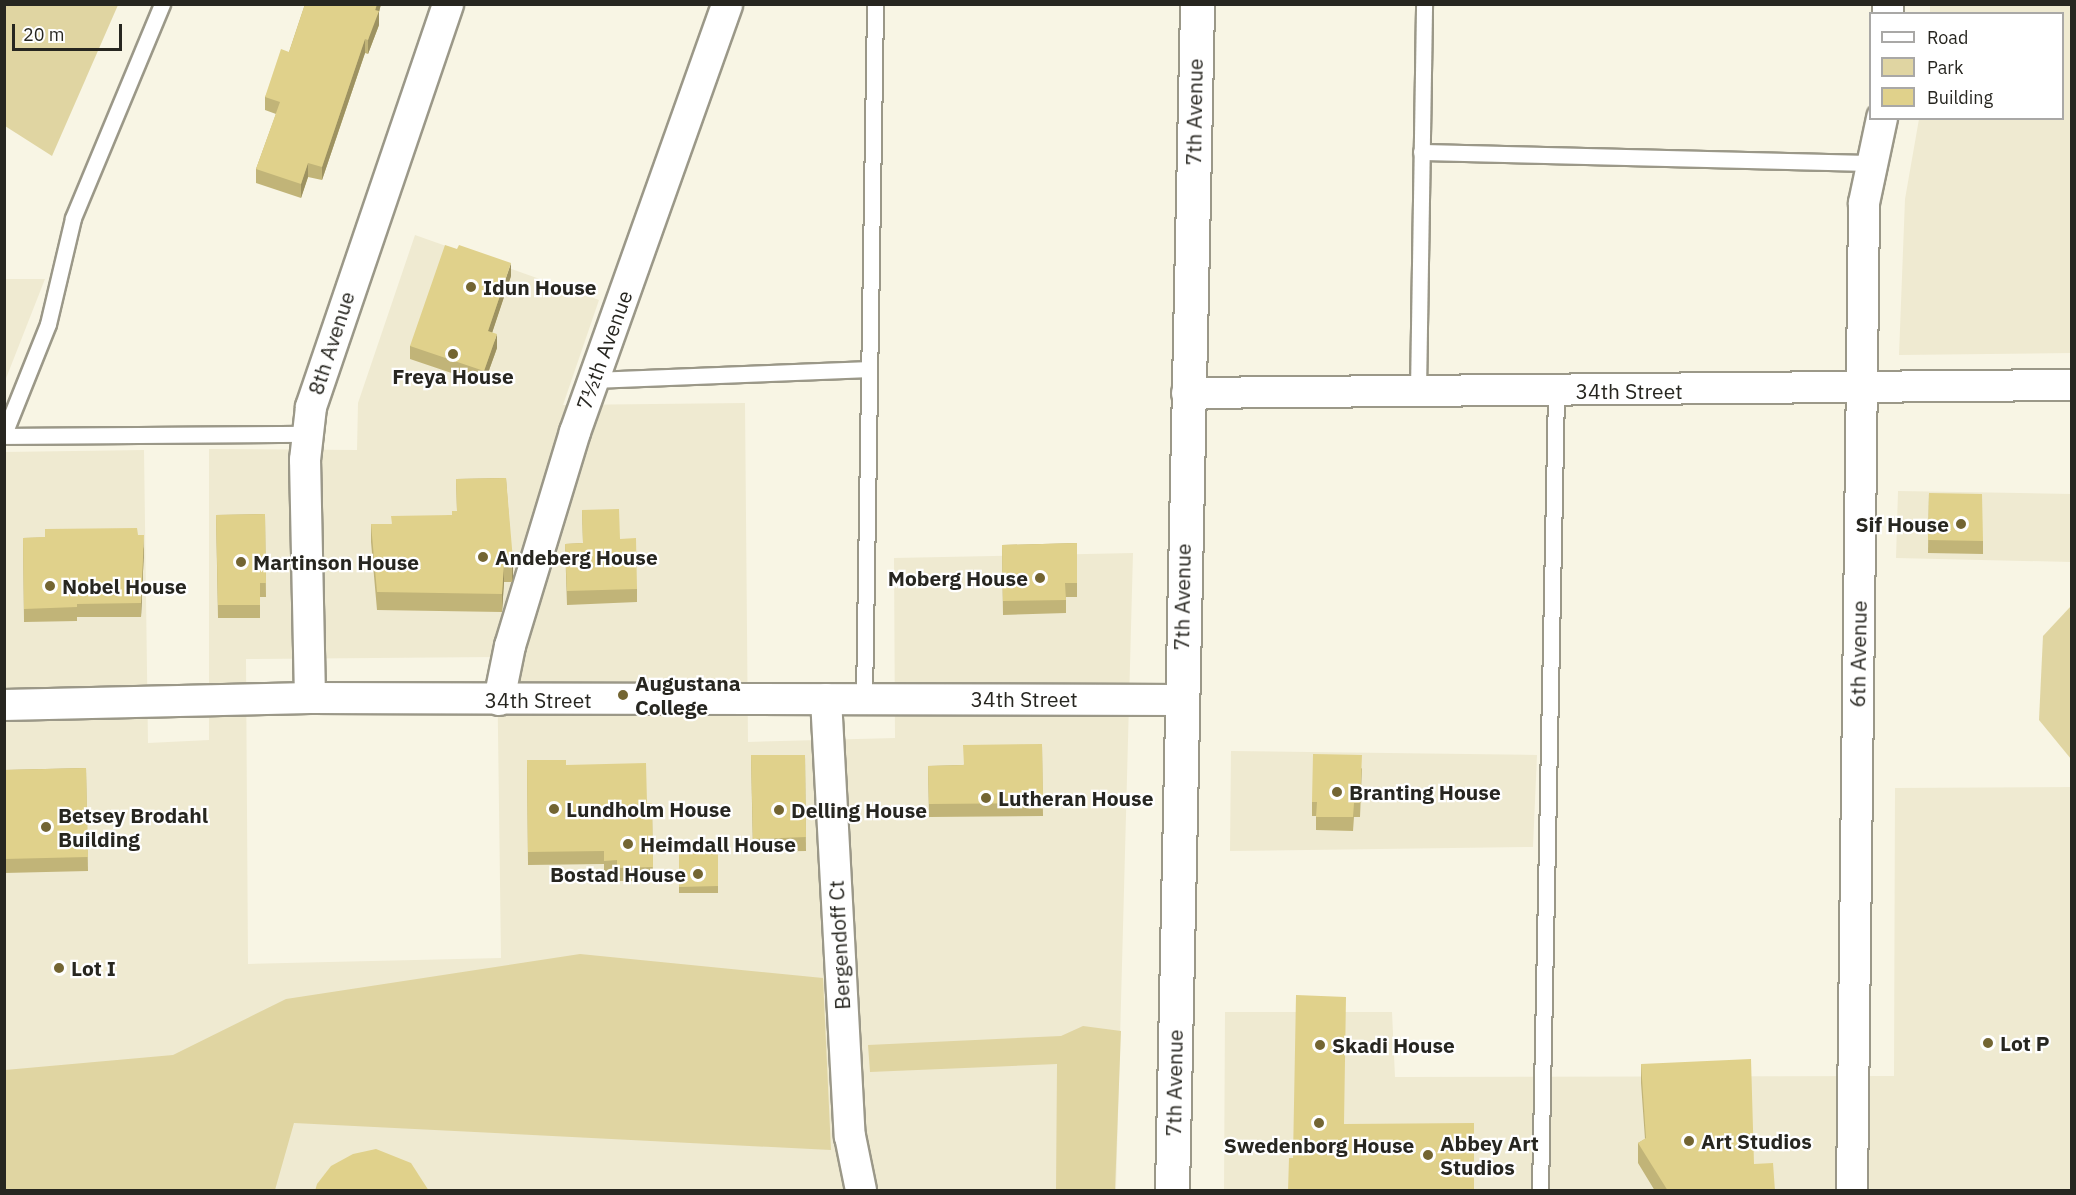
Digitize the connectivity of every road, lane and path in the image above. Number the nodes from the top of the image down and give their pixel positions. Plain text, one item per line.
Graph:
1 (162, 4) edge
2 (448, 4) edge
3 (728, 4) edge
4 (875, 4) edge
5 (1197, 4) edge
6 (1424, 4) edge
7 (1882, 120) edge
8 (1421, 152) junction
9 (1871, 163) junction
10 (869, 369) junction
11 (594, 380) junction
12 (2072, 385) edge
13 (1861, 389) junction
14 (1418, 391) junction
15 (1557, 392) junction
16 (1187, 393) junction
17 (308, 434) junction
18 (4, 435) edge
19 (310, 698) junction
20 (826, 699) junction
21 (864, 699) junction
22 (499, 700) junction
23 (1180, 700) junction
24 (4, 705) edge
25 (861, 1191) edge
26 (1172, 1191) edge
27 (1540, 1191) edge
28 (1852, 1191) edge

1 - 18 lane
2 - 17 street, 8th Avenue
3 - 11 street, 7½th Avenue
4 - 10 lane
5 - 16 street, 7th Avenue
6 - 8 lane
7 - 9 street, 6th Avenue
8 - 9 lane
8 - 14 lane
9 - 13 street, 6th Avenue
10 - 11 lane
10 - 21 lane
11 - 22 street, 7½th Avenue
12 - 13 street, 34th Street
13 - 15 street, 34th Street
13 - 28 street, 6th Avenue
14 - 15 street, 34th Street
14 - 16 street, 34th Street
15 - 27 lane
16 - 23 street, 7th Avenue
17 - 18 lane
17 - 19 street, 8th Avenue
19 - 22 street, 34th Street
19 - 24 street, 34th Street
20 - 21 street, 34th Street
20 - 22 street, 34th Street
20 - 25 street, Bergendoff Ct
21 - 23 street, 34th Street
23 - 26 street, 7th Avenue

